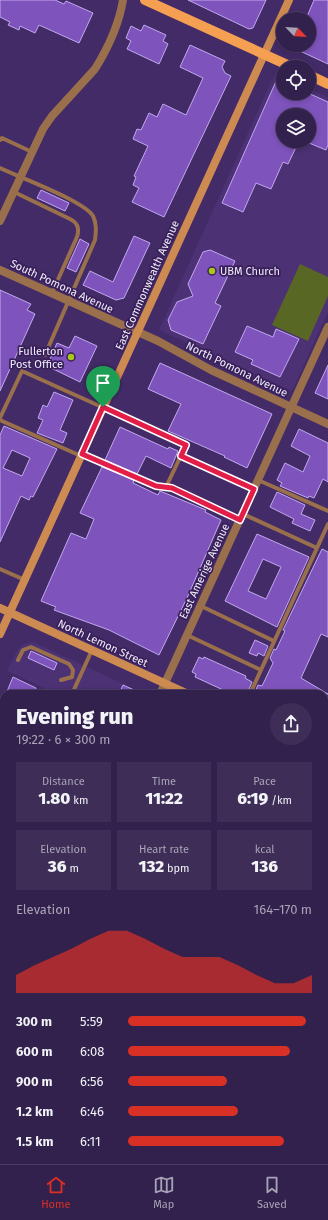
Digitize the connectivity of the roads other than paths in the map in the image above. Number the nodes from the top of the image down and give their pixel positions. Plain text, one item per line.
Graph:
1 (123, 0) edge
2 (145, 0) edge
3 (289, 0) edge
4 (264, 54) junction
5 (277, 60) edge
6 (316, 78) edge
7 (328, 84) edge
8 (0, 140) edge
9 (32, 152) junction
10 (0, 168) edge
11 (20, 177) junction
12 (13, 192) junction
13 (0, 221) edge
14 (0, 270) edge
15 (52, 293) junction
16 (68, 301) junction
17 (328, 327) edge
18 (137, 332) junction
19 (45, 355) dead end
20 (103, 407) junction
21 (291, 407) junction
22 (2, 410) edge
23 (0, 419) edge
24 (328, 424) edge
25 (82, 454) junction
26 (181, 456) junction
27 (258, 480) junction
28 (166, 487) junction
29 (254, 489) junction
30 (328, 511) edge
31 (241, 517) junction
32 (328, 524) edge
33 (317, 548) junction
34 (0, 568) edge
35 (24, 580) junction
36 (201, 606) junction
37 (0, 608) edge
38 (10, 612) junction
39 (0, 634) edge
40 (187, 635) junction
41 (274, 641) junction
42 (92, 650) junction
43 (18, 660) dead end
44 (261, 670) junction
45 (61, 680) dead end
46 (165, 684) junction
47 (74, 690) edge
48 (162, 690) edge
49 (179, 690) edge
50 (252, 690) edge

1 - 9 street
2 - 4 main road
3 - 4 main road, East Commonwealth Avenue
4 - 5 main road
4 - 18 main road, East Commonwealth Avenue
6 - 7 main road
8 - 9 lane
9 - 11 street
10 - 11 lane
11 - 12 street
11 - 16 lane
12 - 13 street
12 - 15 lane
14 - 15 street, South Pomona Avenue
15 - 16 street, South Pomona Avenue
16 - 18 street, South Pomona Avenue
16 - 19 lane
17 - 21 street, East Amerige Avenue
18 - 20 main road, East Commonwealth Avenue
18 - 21 street, North Pomona Avenue
20 - 22 lane
20 - 25 main road, East Commonwealth Avenue
20 - 26 lane
21 - 24 street, North Pomona Avenue
21 - 27 street, East Amerige Avenue
22 - 23 lane
23 - 25 lane
25 - 28 lane
25 - 35 main road, East Commonwealth Avenue
26 - 28 lane
26 - 29 lane
27 - 29 street, East Amerige Avenue
27 - 30 lane
28 - 31 lane
29 - 31 street, East Amerige Avenue
31 - 33 lane
31 - 36 street, East Amerige Avenue
32 - 33 lane
33 - 41 lane
34 - 35 lane
35 - 38 main road, East Commonwealth Avenue
36 - 40 street, East Amerige Avenue
36 - 41 lane
37 - 38 main road, North Lemon Street
38 - 39 main road, East Commonwealth Avenue
38 - 42 main road, North Lemon Street
40 - 44 lane
40 - 46 street, East Amerige Avenue
41 - 44 lane
42 - 46 main road, North Lemon Street
42 - 47 lane
43 - 45 lane
44 - 50 lane
46 - 48 street, East Amerige Avenue
46 - 49 main road, North Lemon Street

